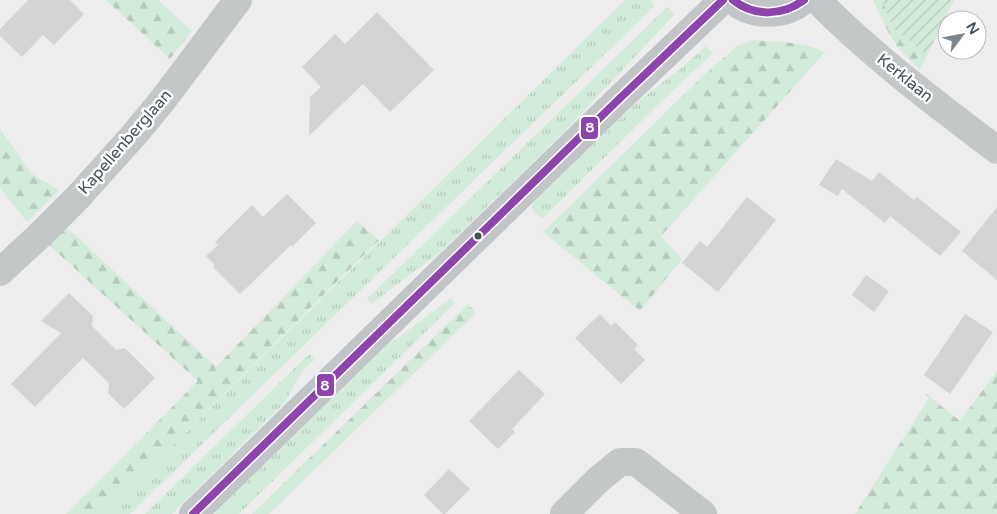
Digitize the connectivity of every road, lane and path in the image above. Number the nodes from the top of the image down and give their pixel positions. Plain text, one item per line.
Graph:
1 (238, 0) edge
2 (723, 0) edge
3 (733, 0) edge
4 (804, 0) edge
5 (817, 0) edge
6 (997, 150) edge
7 (0, 272) edge
8 (193, 514) edge
9 (564, 514) edge
10 (703, 514) edge

1 - 7 street, Kapellenberglaan
2 - 8 main road
3 - 4 main road
5 - 6 street, Kerklaan
9 - 10 street

